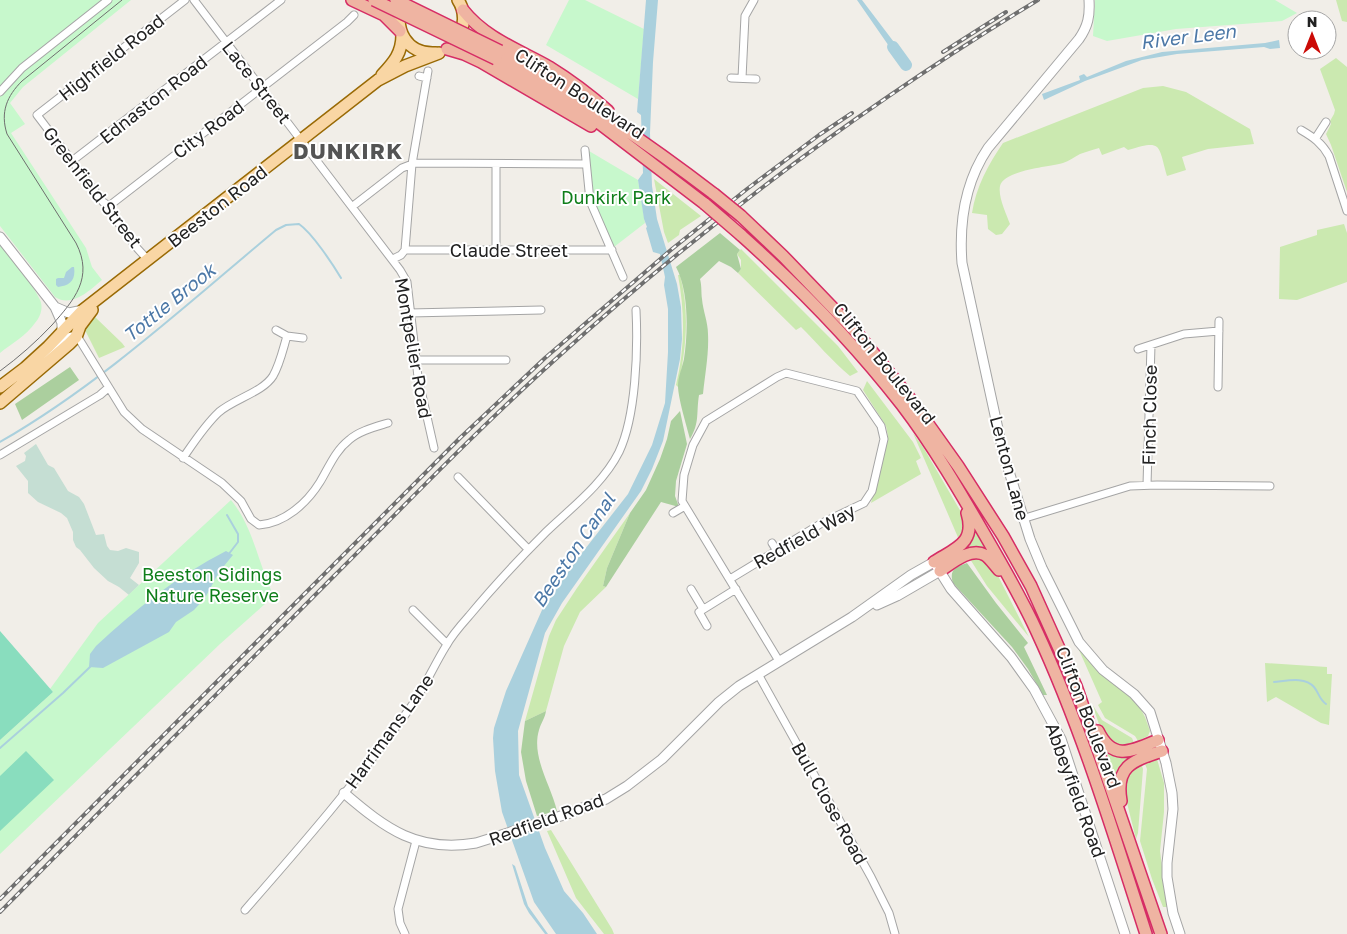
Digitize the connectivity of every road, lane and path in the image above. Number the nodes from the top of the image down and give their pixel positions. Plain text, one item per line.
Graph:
1 (108, 0) edge
2 (185, 0) edge
3 (194, 0) edge
4 (281, 0) edge
5 (352, 0) edge
6 (374, 0) edge
7 (396, 0) edge
8 (406, 0) edge
9 (754, 0) edge
10 (1089, 0) edge
11 (462, 4) edge
12 (354, 15) dead end
13 (401, 33) junction
14 (226, 42) junction
15 (443, 51) junction
16 (498, 55) junction
17 (419, 76) dead end
18 (731, 78) dead end
19 (742, 78) junction
20 (756, 79) dead end
21 (378, 80) junction
22 (262, 88) junction
23 (0, 92) edge
24 (37, 115) joint
25 (1326, 122) dead end
26 (1301, 130) dead end
27 (637, 137) junction
28 (302, 139) junction
29 (1315, 139) junction
30 (634, 149) junction
31 (585, 150) dead end
32 (72, 161) junction
33 (412, 164) junction
34 (496, 164) junction
35 (586, 164) junction
36 (109, 206) junction
37 (352, 206) junction
38 (1347, 211) edge
39 (0, 237) edge
40 (405, 250) junction
41 (496, 250) junction
42 (612, 250) junction
43 (393, 259) junction
44 (148, 260) junction
45 (623, 276) dead end
46 (104, 295) junction
47 (55, 307) junction
48 (83, 310) junction
49 (541, 310) dead end
50 (636, 310) dead end
51 (410, 313) junction
52 (1220, 321) dead end
53 (62, 330) junction
54 (276, 330) dead end
55 (1219, 332) junction
56 (287, 336) junction
57 (76, 337) junction
58 (303, 338) dead end
59 (1151, 345) junction
60 (1138, 349) dead end
61 (36, 358) junction
62 (415, 360) junction
63 (506, 360) dead end
64 (0, 387) edge
65 (1218, 387) dead end
66 (108, 388) junction
67 (0, 403) edge
68 (388, 423) dead end
69 (434, 448) dead end
70 (0, 455) edge
71 (183, 458) junction
72 (458, 477) dead end
73 (954, 482) junction
74 (1147, 485) junction
75 (1270, 486) dead end
76 (685, 506) junction
77 (673, 513) dead end
78 (1022, 519) junction
79 (772, 543) dead end
80 (528, 549) junction
81 (777, 551) junction
82 (937, 566) junction
83 (730, 579) junction
84 (691, 589) dead end
85 (736, 589) junction
86 (1017, 590) junction
87 (703, 609) junction
88 (413, 610) dead end
89 (707, 626) dead end
90 (447, 644) junction
91 (779, 660) junction
92 (758, 674) junction
93 (1076, 686) junction
94 (1160, 746) junction
95 (344, 793) junction
96 (416, 840) junction
97 (1130, 842) junction
98 (245, 910) dead end
99 (405, 934) edge
100 (895, 934) edge
101 (1125, 934) edge
102 (1146, 934) edge
103 (1160, 934) edge
104 (1180, 934) edge

1 - 23 street
2 - 24 street, Highfield Road
3 - 14 street, Lace Street
4 - 14 street, Ednaston Road
5 - 13 highway
6 - 16 highway, Clifton Boulevard, bridge
7 - 16 highway, Clifton Boulevard, bridge
8 - 13 main road
9 - 19 street
10 - 78 street, Lenton Lane
11 - 15 main road
11 - 27 highway
12 - 22 street, City Road
13 - 15 main road
13 - 21 main road
14 - 22 street, Lace Street
14 - 32 street, Ednaston Road
15 - 21 main road
15 - 30 highway
16 - 27 highway, Clifton Boulevard
16 - 30 highway, Clifton Boulevard
17 - 33 street
18 - 19 street
19 - 20 street
21 - 28 main road, Beeston Road
22 - 28 street, Lace Street
22 - 36 street, City Road
24 - 32 street, Greenfield Street
25 - 29 street
26 - 29 street
27 - 93 highway, Clifton Boulevard, bridge
28 - 37 street, Lace Street
28 - 44 main road, Beeston Road
29 - 38 street
30 - 73 highway, Clifton Boulevard, bridge
31 - 35 street
32 - 36 street, Greenfield Street
33 - 34 street
33 - 37 street
33 - 40 street
34 - 35 street
34 - 41 street
35 - 42 street
36 - 44 street, Greenfield Street
37 - 43 street, Lace Street
39 - 47 street
40 - 41 street, Claude Street
40 - 43 street, Montpelier Road
41 - 42 street, Claude Street
42 - 45 street
43 - 51 street, Montpelier Road
44 - 46 main road, Beeston Road
46 - 48 main road
46 - 57 main road
47 - 48 street
47 - 53 street
48 - 53 main road
49 - 51 street
50 - 80 street, Harrimans Lane
51 - 62 street, Montpelier Road
52 - 55 street
53 - 61 main road
54 - 56 street
55 - 59 street, Finch Close
55 - 65 street
56 - 58 street
56 - 71 street
57 - 61 street
57 - 66 street
57 - 67 main road
59 - 60 street, Finch Close
59 - 74 street, Finch Close
61 - 64 main road
62 - 63 street
62 - 69 street, Montpelier Road
66 - 70 street
66 - 71 street
68 - 71 street
72 - 80 street
73 - 82 highway
73 - 86 highway, Clifton Boulevard
74 - 75 street, Finch Close
74 - 78 street, Finch Close
76 - 77 street
76 - 81 street, Redfield Way
76 - 83 street, Redfield Way
78 - 94 street, Lenton Lane
79 - 81 street
80 - 90 street, Harrimans Lane
81 - 83 street, Redfield Way
82 - 86 highway
82 - 91 street, Redfield Road
82 - 101 street, Abbeyfield Road
83 - 85 street, Redfield Way
84 - 87 street
85 - 87 street
85 - 91 street, Redfield Way
86 - 102 highway, Clifton Boulevard
87 - 89 street
88 - 90 street
90 - 95 street, Harrimans Lane
91 - 92 street, Redfield Road
92 - 96 street, Redfield Road
92 - 100 street, Bull Close Road
93 - 94 highway
93 - 97 highway, Clifton Boulevard
94 - 97 highway
94 - 104 street, Lenton Lane
95 - 96 street, Redfield Road
95 - 98 street, Harrimans Lane
96 - 99 street
97 - 103 highway, Clifton Boulevard

